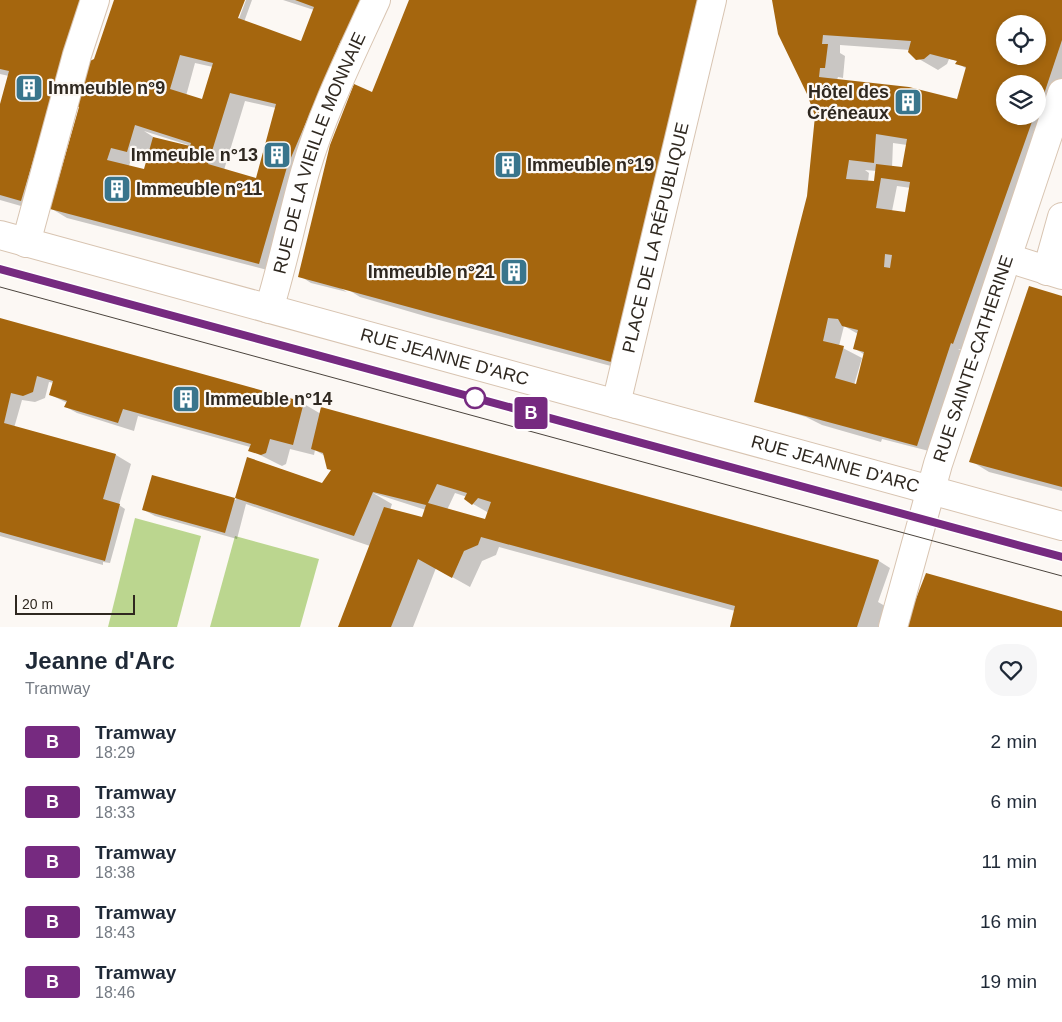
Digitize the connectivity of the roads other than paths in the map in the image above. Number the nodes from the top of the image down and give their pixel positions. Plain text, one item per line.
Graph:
1 (96, 0) edge
2 (376, 0) edge
3 (712, 0) edge
4 (1062, 94) edge
5 (1062, 217) edge
6 (0, 236) edge
7 (26, 242) junction
8 (1008, 258) junction
9 (1054, 273) edge
10 (269, 309) junction
11 (616, 404) junction
12 (930, 490) junction
13 (1062, 526) edge
14 (893, 627) edge

1 - 7 street
2 - 10 street, RUE DE LA VIEILLE MONNAIE
3 - 11 street, PLACE DE LA RÉPUBLIQUE
4 - 8 street, RUE SAINTE-CATHERINE
5 - 9 street
6 - 7 street, RUE JEANNE D'ARC
7 - 10 street, RUE JEANNE D'ARC
8 - 9 street
8 - 12 street, RUE SAINTE-CATHERINE
10 - 11 street, RUE JEANNE D'ARC
11 - 12 street, RUE JEANNE D'ARC
12 - 13 street, RUE JEANNE D'ARC
12 - 14 street, RUE SAINTE-CATHERINE

